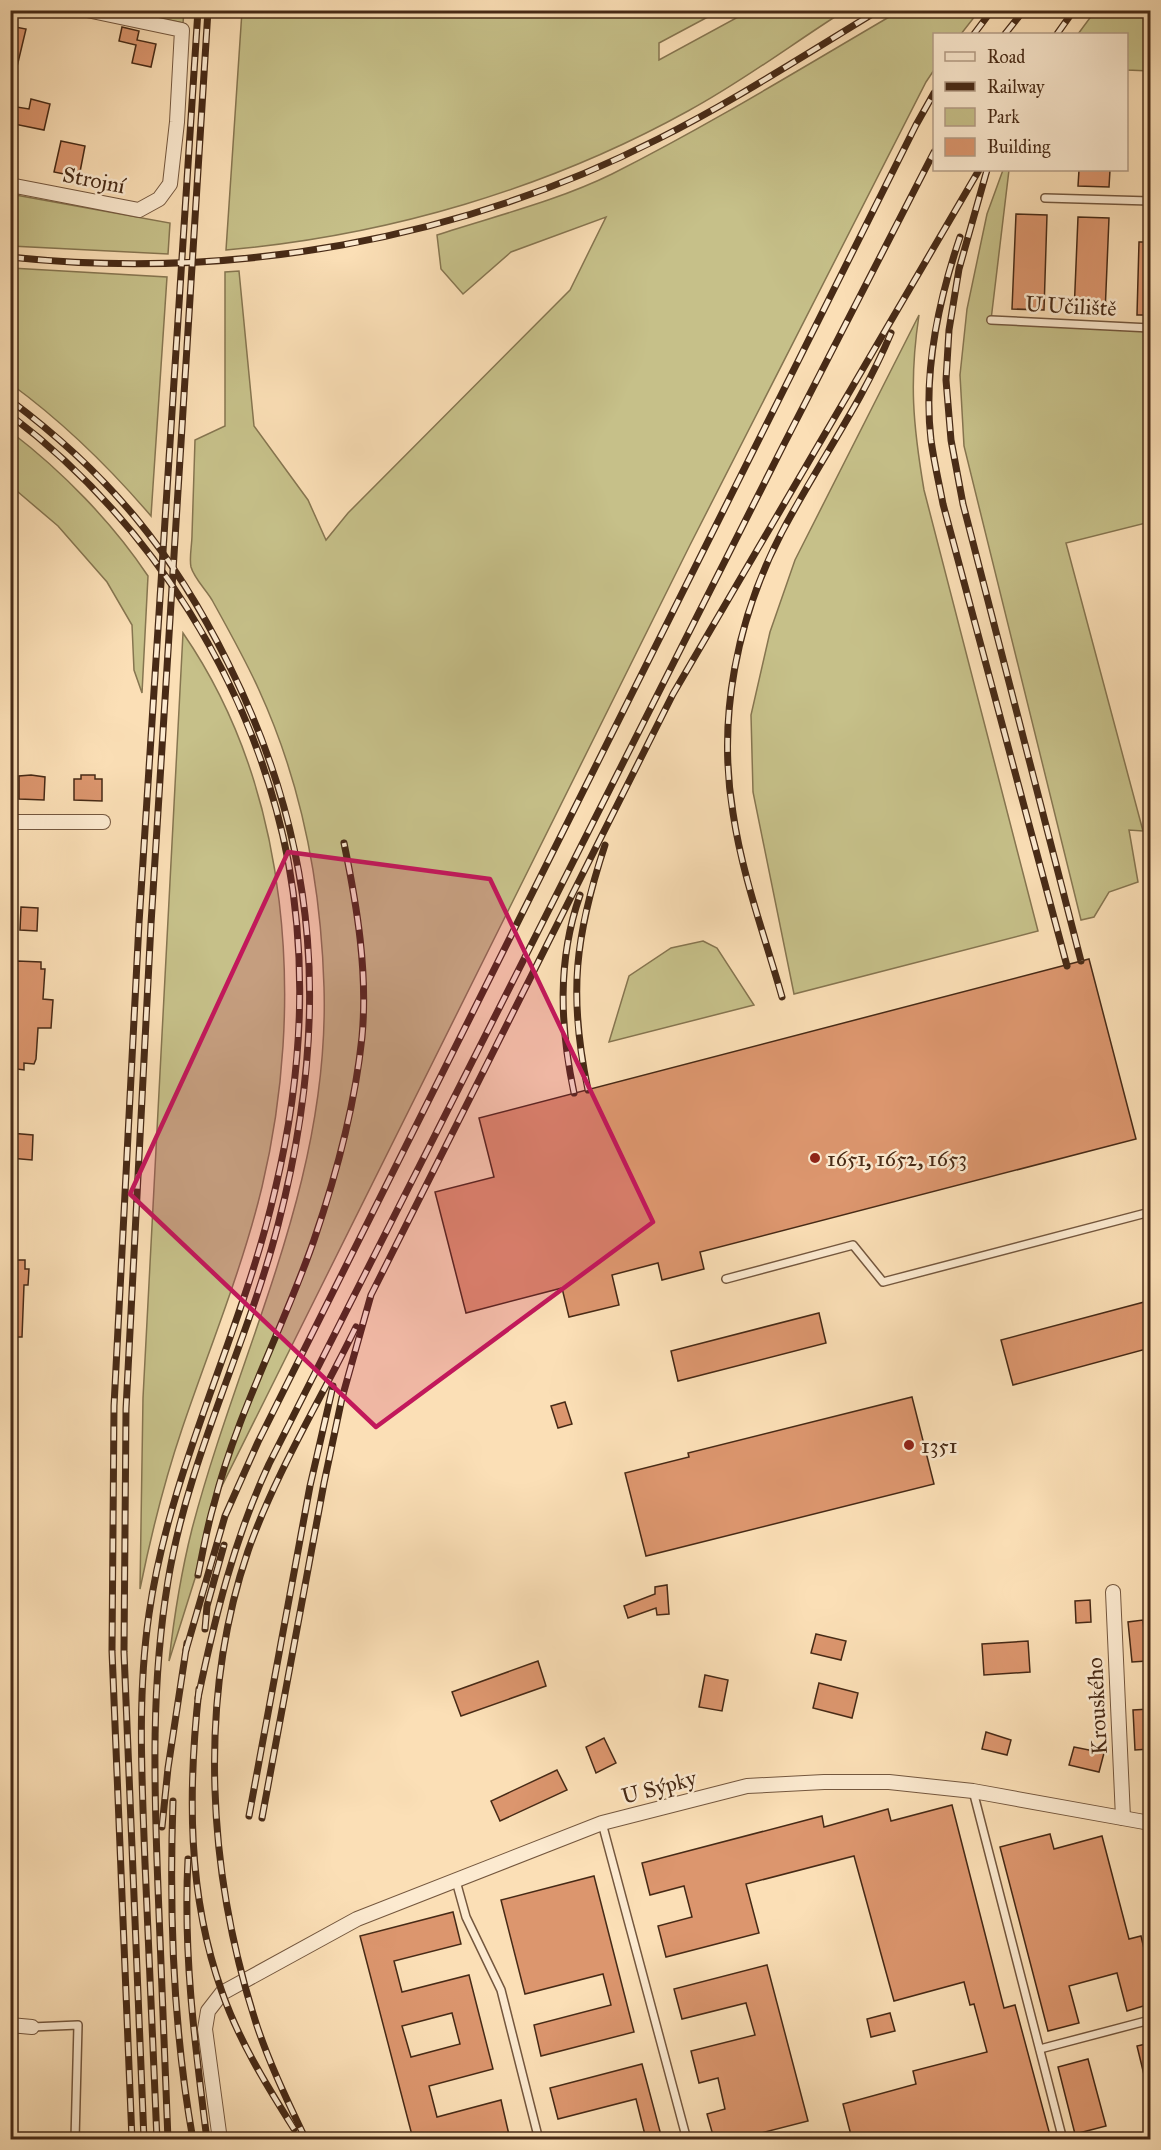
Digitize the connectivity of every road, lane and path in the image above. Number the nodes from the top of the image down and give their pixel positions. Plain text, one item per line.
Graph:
1 (87, 10) edge
2 (10, 185) edge
3 (1045, 198) dead end
4 (1150, 201) edge
5 (991, 320) dead end
6 (1150, 328) edge
7 (10, 822) edge
8 (103, 822) dead end
9 (1150, 1212) edge
10 (726, 1279) dead end
11 (1113, 1592) dead end
12 (973, 1791) junction
13 (1123, 1818) junction
14 (602, 1823) junction
15 (1150, 1823) edge
16 (456, 1881) junction
17 (1150, 2020) edge
18 (10, 2025) edge
19 (32, 2028) joint
20 (1040, 2049) junction
21 (75, 2139) edge
22 (220, 2139) edge
23 (539, 2139) edge
24 (687, 2139) edge
25 (1063, 2139) edge

1 - 2 street, Strojní
3 - 4 lane
5 - 6 lane, U Učiliště
7 - 8 street
9 - 10 lane
11 - 13 street, Krouského
12 - 13 street, U Sýpky
12 - 14 street, U Sýpky
12 - 20 lane
13 - 15 street, U Sýpky
14 - 16 street, U Sýpky
14 - 24 lane
16 - 22 street, U Sýpky
16 - 23 lane
17 - 20 lane
18 - 19 street
19 - 21 lane
20 - 25 lane

